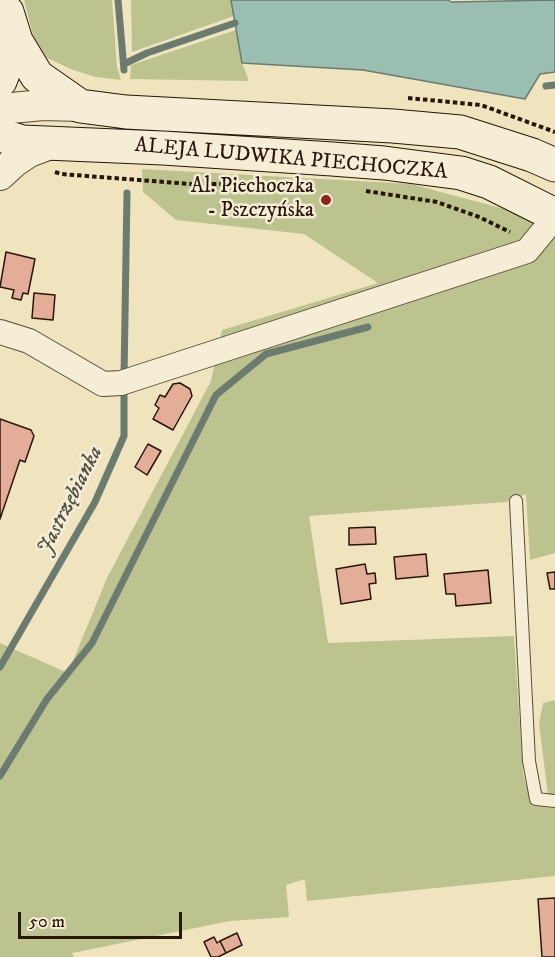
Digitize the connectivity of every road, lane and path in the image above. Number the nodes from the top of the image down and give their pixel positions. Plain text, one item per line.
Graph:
1 (7, 6) edge
2 (0, 81) edge
3 (80, 106) junction
4 (0, 109) edge
5 (0, 135) edge
6 (53, 143) junction
7 (555, 165) edge
8 (0, 175) edge
9 (555, 216) edge
10 (0, 332) edge
11 (516, 501) dead end
12 (555, 801) edge

1 - 2 main road
1 - 3 main road, ALEJA LUDWIKA PIECHOCZKA
3 - 4 street, ALEJA LUDWIKA PIECHOCZKA
3 - 7 main road, ALEJA LUDWIKA PIECHOCZKA
5 - 6 main road, ALEJA LUDWIKA PIECHOCZKA
6 - 8 street, ALEJA LUDWIKA PIECHOCZKA
6 - 9 main road, ALEJA LUDWIKA PIECHOCZKA
9 - 10 street
11 - 12 lane

